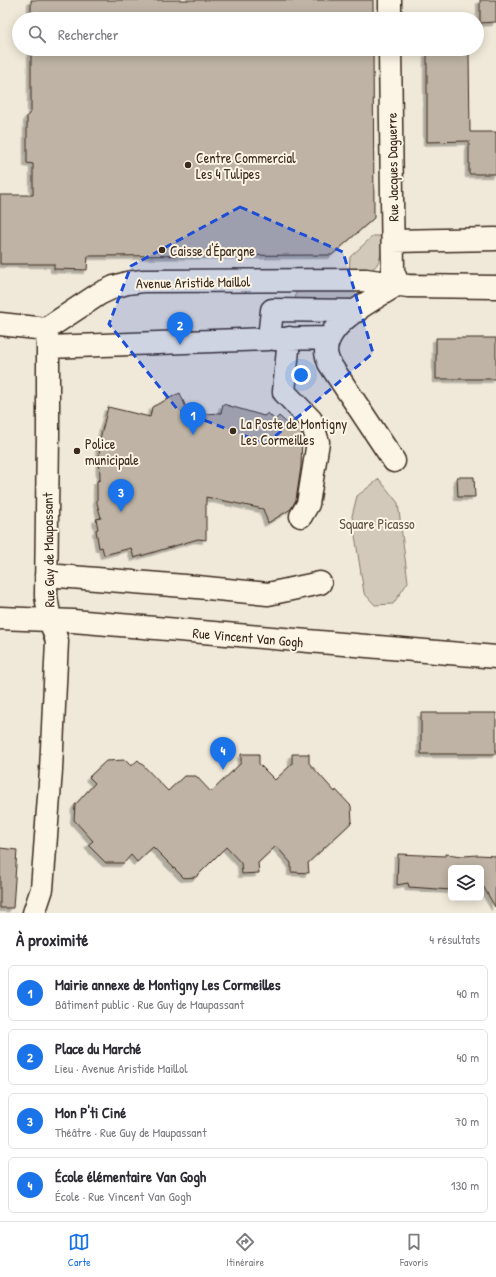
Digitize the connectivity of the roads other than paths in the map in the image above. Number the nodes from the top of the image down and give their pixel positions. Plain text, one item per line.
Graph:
1 (390, 0) edge
2 (390, 12) edge
3 (390, 56) edge
4 (496, 239) edge
5 (393, 241) junction
6 (398, 284) junction
7 (496, 287) edge
8 (357, 311) junction
9 (0, 324) edge
10 (47, 338) junction
11 (279, 338) junction
12 (329, 338) junction
13 (394, 461) dead end
14 (301, 516) dead end
15 (46, 575) junction
16 (320, 583) dead end
17 (0, 618) edge
18 (50, 620) junction
19 (496, 658) edge
20 (34, 913) edge

1 - 2 street
3 - 5 street, Rue Jacques Daguerre
4 - 5 street
5 - 6 street, Rue Jacques Daguerre
6 - 7 street, Avenue Aristide Maillol
6 - 8 street
6 - 10 street, Avenue Aristide Maillol
8 - 11 street
8 - 12 street
9 - 10 street
10 - 11 street
10 - 15 street, Rue Guy de Maupassant
11 - 12 street
11 - 14 street
12 - 13 street
15 - 16 street
15 - 18 street, Rue Guy de Maupassant
17 - 18 street, Rue Vincent Van Gogh
18 - 19 street, Rue Vincent Van Gogh
18 - 20 street, Rue Guy de Maupassant

